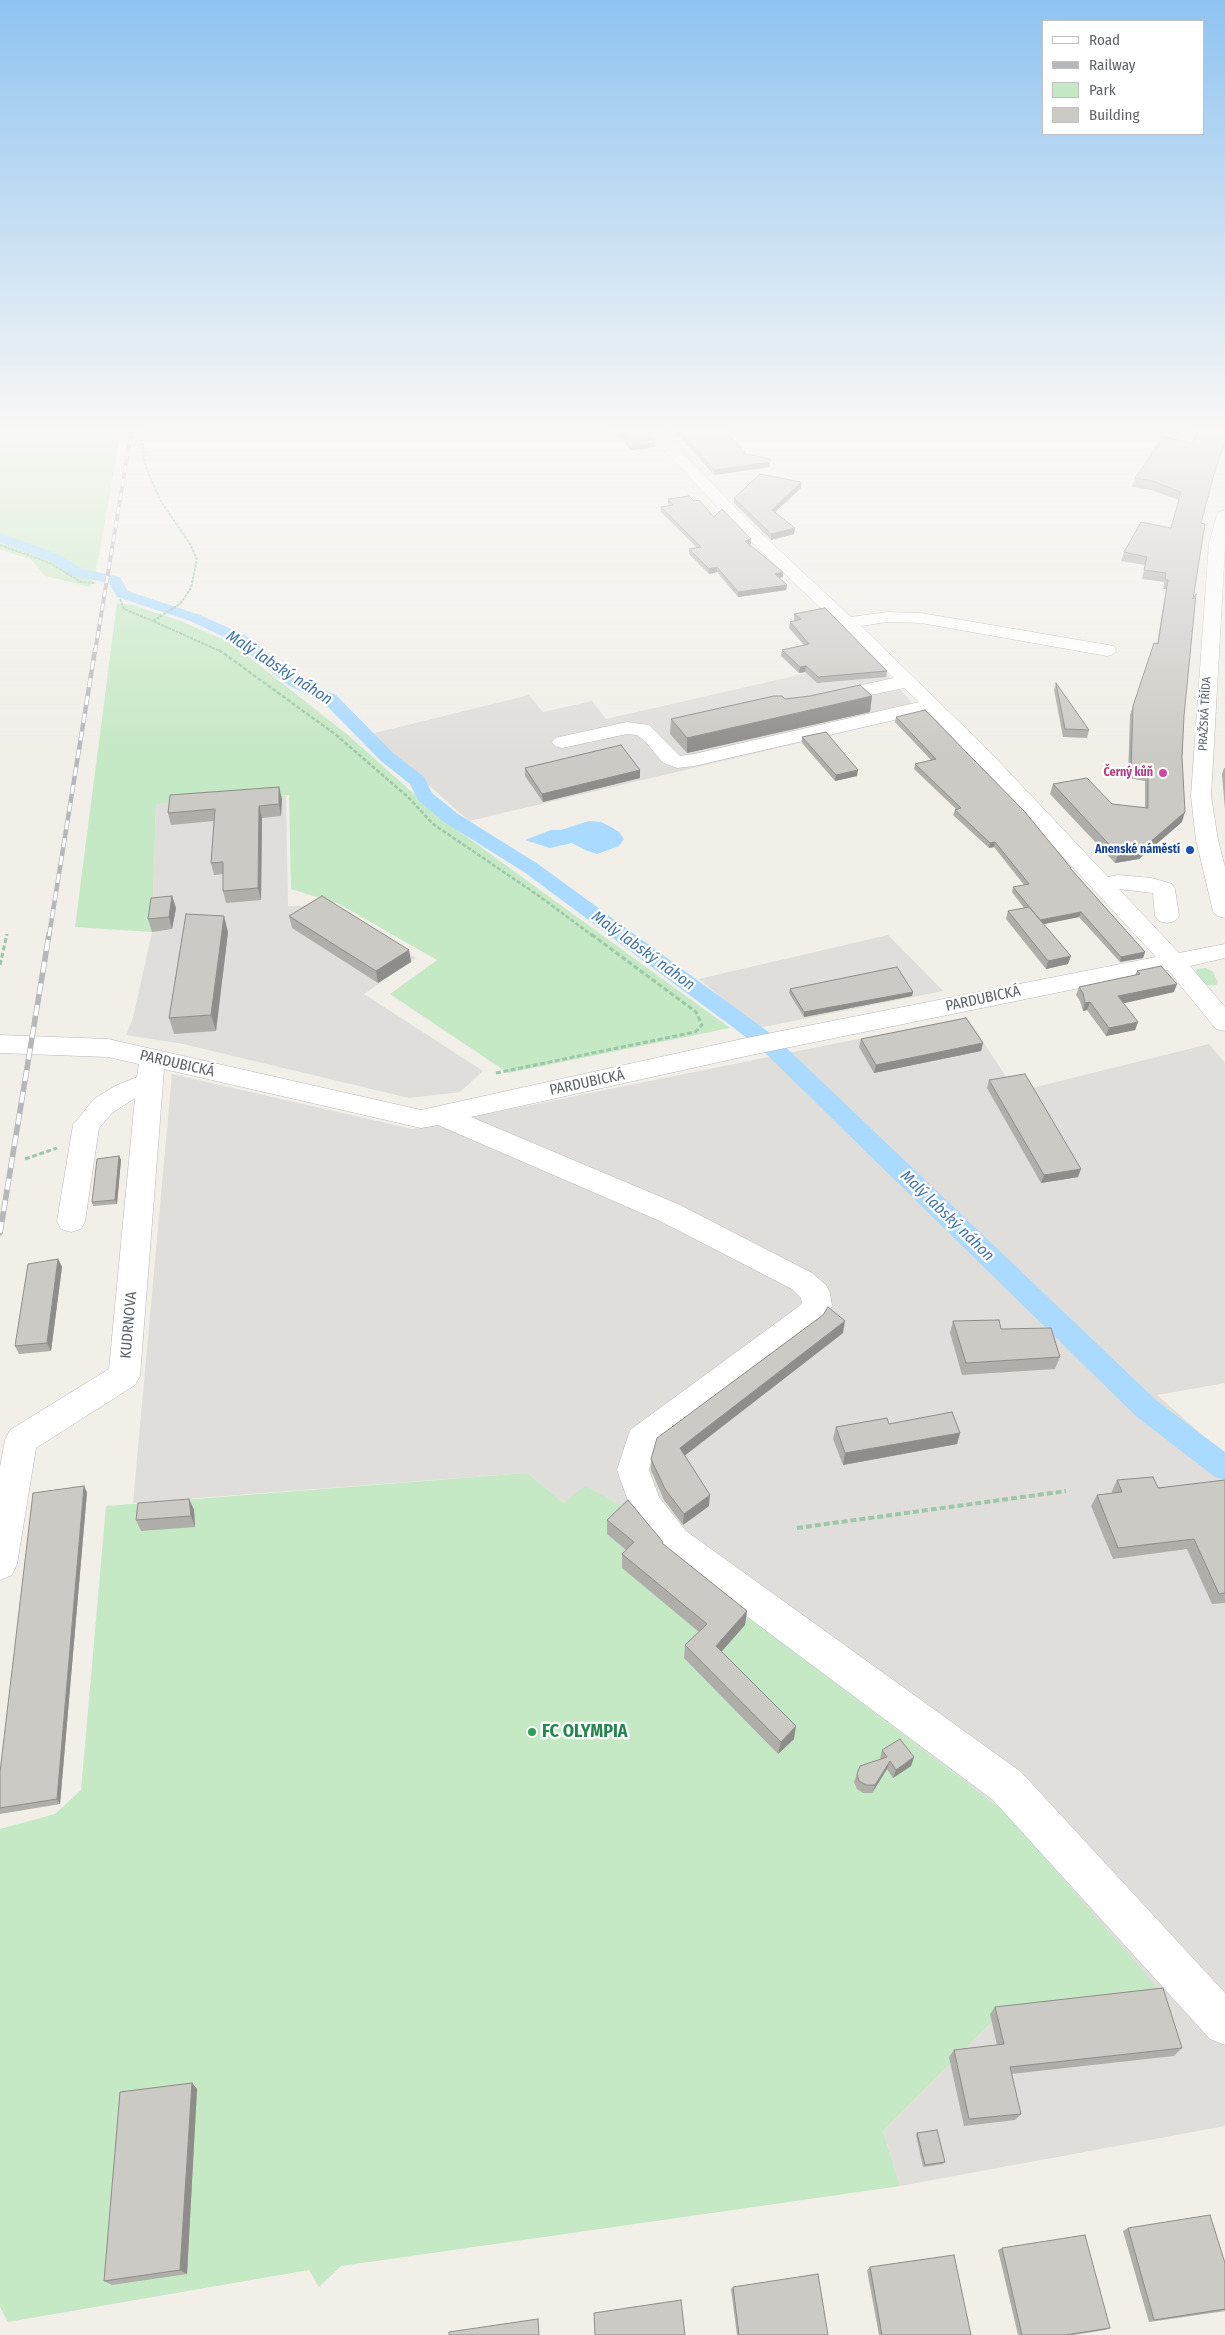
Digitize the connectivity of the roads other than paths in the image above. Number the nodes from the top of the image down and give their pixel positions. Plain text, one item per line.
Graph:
1 (755, 536) edge
2 (1219, 536) edge
3 (1220, 571) edge
4 (847, 622) junction
5 (1106, 650) dead end
6 (908, 681) junction
7 (808, 703) edge
8 (933, 705) junction
9 (668, 724) dead end
10 (642, 729) junction
11 (562, 742) dead end
12 (1103, 885) junction
13 (1225, 912) edge
14 (1167, 916) dead end
15 (1225, 950) edge
16 (1172, 960) junction
17 (1225, 1023) edge
18 (0, 1044) edge
19 (150, 1070) junction
20 (440, 1115) junction
21 (71, 1221) dead end
22 (0, 1564) edge
23 (1225, 2024) edge

1 - 4 street
2 - 3 street, PRAŽSKÁ TŘÍDA
3 - 13 street, PRAŽSKÁ TŘÍDA
4 - 5 street
4 - 6 street
6 - 7 street
6 - 8 street
8 - 10 street
8 - 12 street
9 - 10 street
10 - 11 street
12 - 14 street
12 - 16 street
15 - 16 street, PARDUBICKÁ
16 - 17 street
16 - 20 street, PARDUBICKÁ
18 - 19 street, PARDUBICKÁ
19 - 20 street, PARDUBICKÁ
19 - 21 street
19 - 22 street, KUDRNOVA
20 - 23 street

